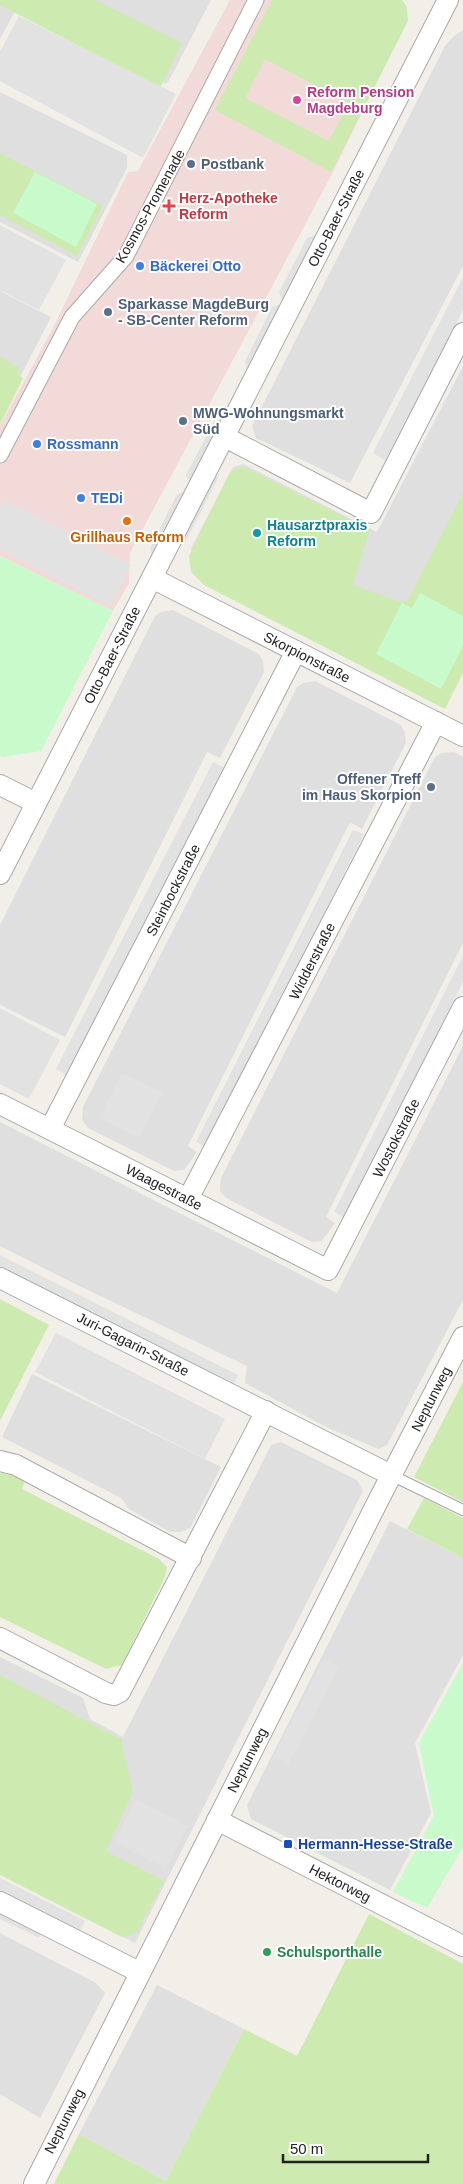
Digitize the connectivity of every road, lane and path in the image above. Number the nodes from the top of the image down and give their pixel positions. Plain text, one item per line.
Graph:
1 (256, 0) edge
2 (448, 0) edge
3 (463, 333) edge
4 (225, 437) junction
5 (0, 455) edge
6 (152, 578) junction
7 (296, 651) junction
8 (436, 722) junction
9 (463, 736) edge
10 (0, 785) edge
11 (36, 802) junction
12 (0, 874) edge
13 (463, 1007) edge
14 (0, 1104) edge
15 (50, 1130) junction
16 (188, 1199) junction
17 (328, 1270) joint
18 (0, 1278) edge
19 (463, 1337) edge
20 (266, 1411) junction
21 (0, 1461) edge
22 (391, 1475) junction
23 (463, 1510) edge
24 (191, 1558) junction
25 (0, 1638) edge
26 (217, 1820) junction
27 (0, 1902) edge
28 (463, 1946) edge
29 (140, 1972) junction
30 (34, 2184) edge

1 - 5 street, Kosmos-Promenade
2 - 4 street, Otto-Baer-Straße
3 - 4 street
4 - 6 street, Otto-Baer-Straße
6 - 7 street, Skorpionstraße
6 - 11 street, Otto-Baer-Straße
7 - 8 street, Skorpionstraße
7 - 15 street, Steinbockstraße
8 - 9 street, Skorpionstraße
8 - 16 street, Widderstraße
10 - 11 street
11 - 12 street, Otto-Baer-Straße
13 - 17 street, Wostokstraße
14 - 15 street, Waagestraße
15 - 16 street, Waagestraße
16 - 17 street, Waagestraße
18 - 20 street, Juri-Gagarin-Straße
19 - 22 street, Neptunweg
20 - 22 street, Juri-Gagarin-Straße
20 - 24 street
21 - 24 street
22 - 23 lane
22 - 26 street, Neptunweg
24 - 25 street
26 - 28 street, Hektorweg
26 - 29 street, Neptunweg
27 - 29 street
29 - 30 street, Neptunweg

